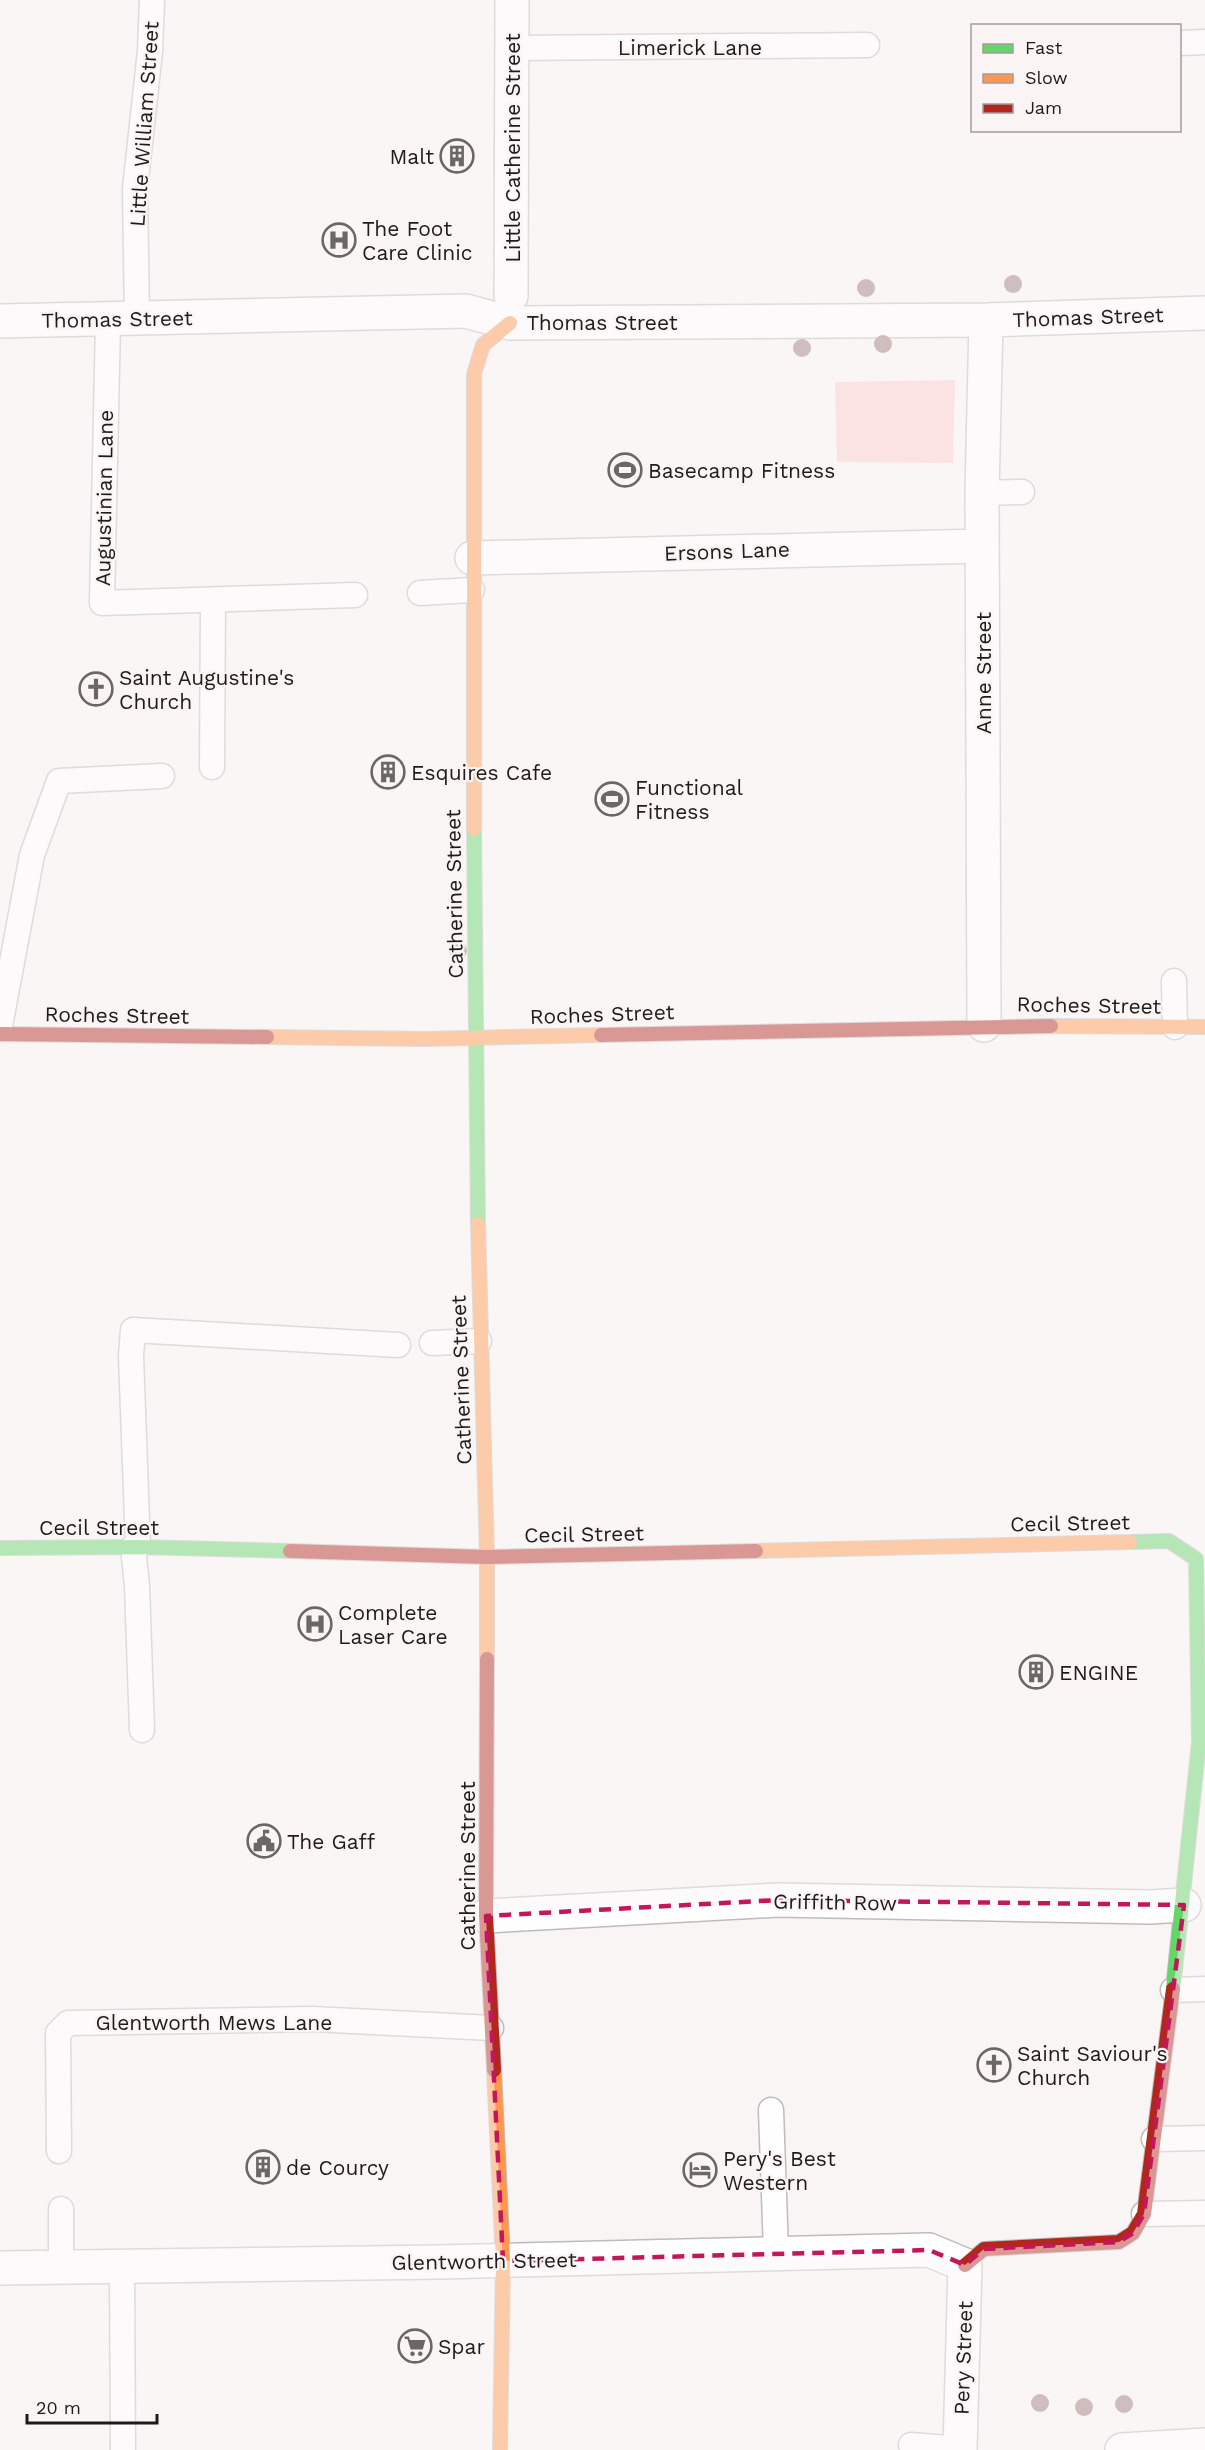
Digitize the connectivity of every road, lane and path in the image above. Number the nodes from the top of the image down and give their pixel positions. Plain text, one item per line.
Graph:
1 (152, 0) edge
2 (512, 0) edge
3 (1205, 42) edge
4 (1181, 43) edge
5 (867, 45) dead end
6 (513, 48) junction
7 (510, 310) junction
8 (1205, 313) edge
9 (123, 320) junction
10 (986, 320) junction
11 (0, 321) edge
12 (1022, 492) dead end
13 (982, 493) junction
14 (982, 546) junction
15 (472, 558) junction
16 (472, 590) junction
17 (420, 593) dead end
18 (355, 594) dead end
19 (213, 600) junction
20 (212, 767) dead end
21 (162, 776) dead end
22 (1174, 981) dead end
23 (984, 1025) junction
24 (0, 1026) edge
25 (1174, 1027) junction
26 (1205, 1027) edge
27 (0, 1035) edge
28 (476, 1038) junction
29 (479, 1341) junction
30 (432, 1343) dead end
31 (398, 1345) dead end
32 (136, 1547) junction
33 (0, 1548) edge
34 (487, 1557) junction
35 (142, 1730) dead end
36 (1202, 1742) edge
37 (1184, 1905) junction
38 (486, 1916) junction
39 (1205, 1989) edge
40 (1173, 1990) junction
41 (492, 2028) junction
42 (771, 2110) dead end
43 (1205, 2138) edge
44 (1154, 2139) junction
45 (59, 2151) dead end
46 (61, 2209) dead end
47 (1205, 2213) edge
48 (1144, 2214) junction
49 (776, 2252) junction
50 (503, 2261) junction
51 (965, 2265) junction
52 (61, 2267) junction
53 (122, 2267) junction
54 (0, 2268) edge
55 (911, 2445) dead end
56 (1205, 2445) edge
57 (960, 2449) edge
58 (123, 2450) edge
59 (500, 2450) edge
60 (1122, 2450) edge

1 - 9 lane, Little William Street
2 - 6 street, Little Catherine Street
3 - 4 lane
5 - 6 lane, Limerick Lane
6 - 7 street, Little Catherine Street
7 - 9 street, Thomas Street
7 - 10 street, Thomas Street
7 - 15 street, Catherine Street
8 - 10 street, Thomas Street
9 - 11 street, Thomas Street
9 - 19 lane, Augustinian Lane
10 - 13 street, Anne Street
12 - 13 lane
13 - 14 street, Anne Street
14 - 15 street, Ersons Lane
14 - 23 street, Anne Street
15 - 16 street, Catherine Street
16 - 17 lane
16 - 28 street, Catherine Street
18 - 19 lane, Augustinian Lane
19 - 20 lane
21 - 24 lane
22 - 25 lane
23 - 25 street, Roches Street
23 - 28 street, Roches Street
25 - 26 street, Roches Street
27 - 28 street, Roches Street
28 - 29 street, Catherine Street
29 - 30 lane
29 - 34 street, Catherine Street
31 - 32 lane
32 - 33 street, Cecil Street
32 - 34 street, Cecil Street
32 - 35 lane
34 - 36 street, Cecil Street
34 - 38 street, Catherine Street
36 - 37 street
37 - 38 street, Griffith Row
37 - 40 street
38 - 41 street, Catherine Street
39 - 40 lane
40 - 44 street
41 - 45 lane, Glentworth Mews Lane
41 - 50 street, Catherine Street
42 - 49 lane
43 - 44 lane
44 - 48 street
46 - 52 lane
47 - 48 lane
48 - 51 street
49 - 50 street, Glentworth Street
49 - 51 street, Glentworth Street
50 - 53 street, Glentworth Street
50 - 59 street, Catherine Street
51 - 57 street, Pery Street
52 - 53 street, Glentworth Street
52 - 54 street, Glentworth Street
53 - 58 lane
55 - 57 lane
56 - 60 street

